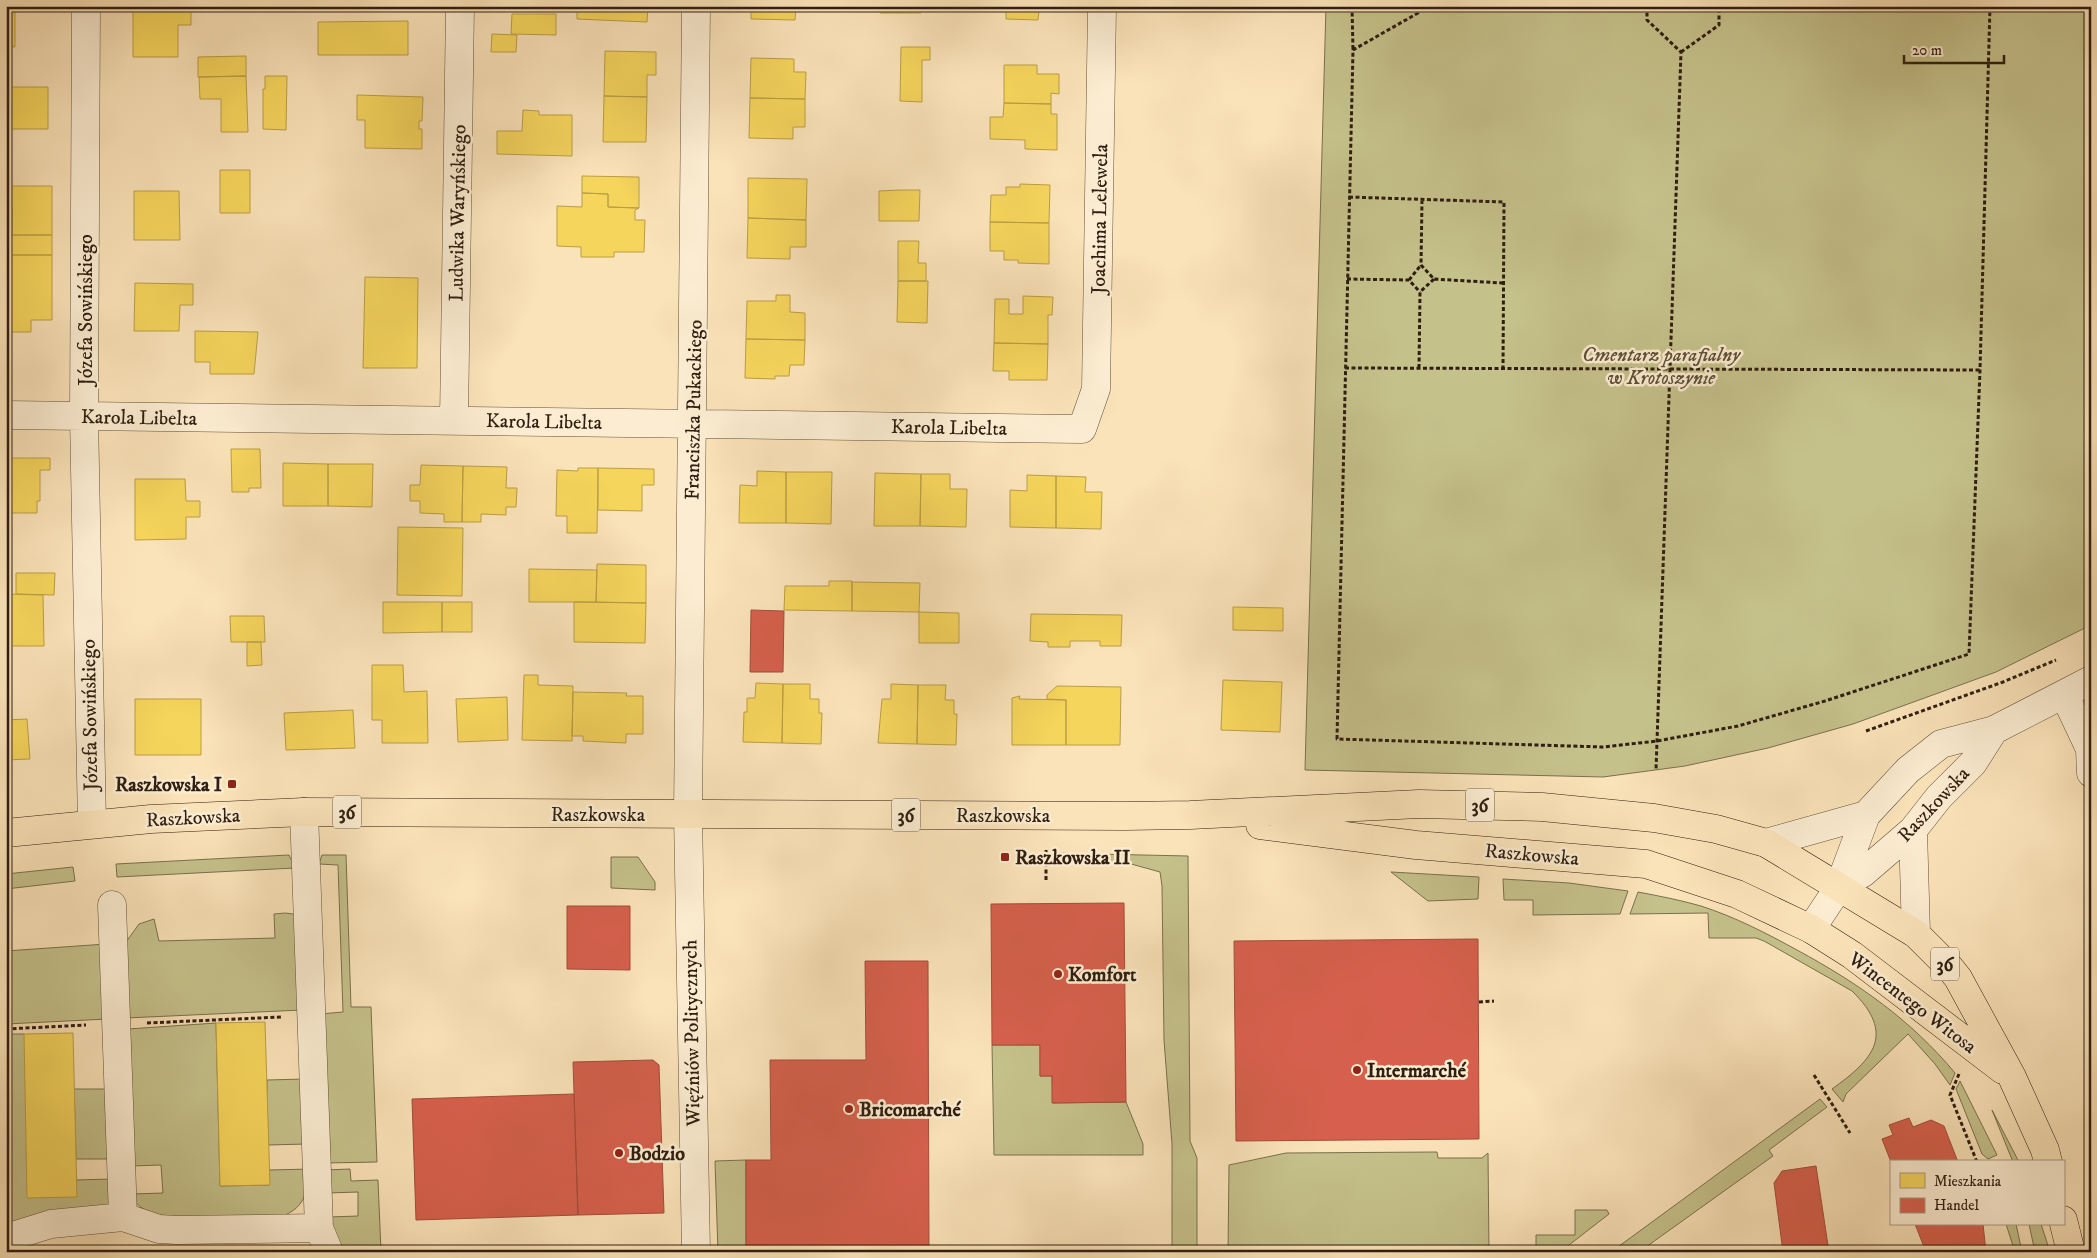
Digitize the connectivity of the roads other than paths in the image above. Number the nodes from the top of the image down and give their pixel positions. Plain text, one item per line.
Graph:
1 (86, 6) edge
2 (460, 6) edge
3 (696, 6) edge
4 (1102, 6) edge
5 (6, 415) edge
6 (84, 416) junction
7 (454, 420) junction
8 (693, 423) junction
9 (1082, 429) joint
10 (2091, 680) edge
11 (2064, 694) junction
12 (1994, 730) junction
13 (2091, 773) edge
14 (304, 812) junction
15 (688, 814) junction
16 (1190, 815) junction
17 (1866, 815) junction
18 (92, 824) junction
19 (1913, 830) junction
20 (6, 833) edge
21 (1766, 843) junction
22 (1839, 887) junction
23 (112, 905) dead end
24 (1811, 930) junction
25 (1916, 934) junction
26 (2012, 1078) junction
27 (2048, 1160) edge
28 (123, 1216) junction
29 (2064, 1224) edge
30 (6, 1238) edge
31 (324, 1240) edge
32 (696, 1252) edge
33 (2072, 1252) edge

1 - 6 street, Józefa Sowińskiego
2 - 7 street, Ludwika Waryńskiego
3 - 8 street, Franciszka Pukackiego
4 - 9 street, Joachima Lelewela
5 - 6 street, Karola Libelta
6 - 7 street, Karola Libelta
6 - 18 street, Józefa Sowińskiego
7 - 8 street, Karola Libelta
8 - 9 street, Karola Libelta
8 - 15 street, Franciszka Pukackiego
10 - 11 street, Raszkowska
11 - 12 street, Raszkowska
11 - 13 street
12 - 17 street, Raszkowska
12 - 19 street, Raszkowska
14 - 15 main road, Raszkowska / 36
14 - 18 main road, Raszkowska / 36
14 - 31 street
15 - 16 main road, Raszkowska / 36
15 - 32 street, Więźniów Politycznych
16 - 21 main road, Raszkowska / 36
16 - 24 main road, Raszkowska / 36
17 - 21 street
17 - 22 street, Raszkowska
18 - 20 main road, Raszkowska / 36
19 - 22 street, Raszkowska
19 - 25 street
21 - 22 main road, Raszkowska / 36
22 - 24 street, Raszkowska
22 - 25 main road, Wincentego Witosa / 36
23 - 28 street
24 - 26 main road, Wincentego Witosa / 36
25 - 26 main road, Wincentego Witosa / 36
26 - 27 main road, Wincentego Witosa / 36
28 - 30 street
28 - 31 street
29 - 33 main road

